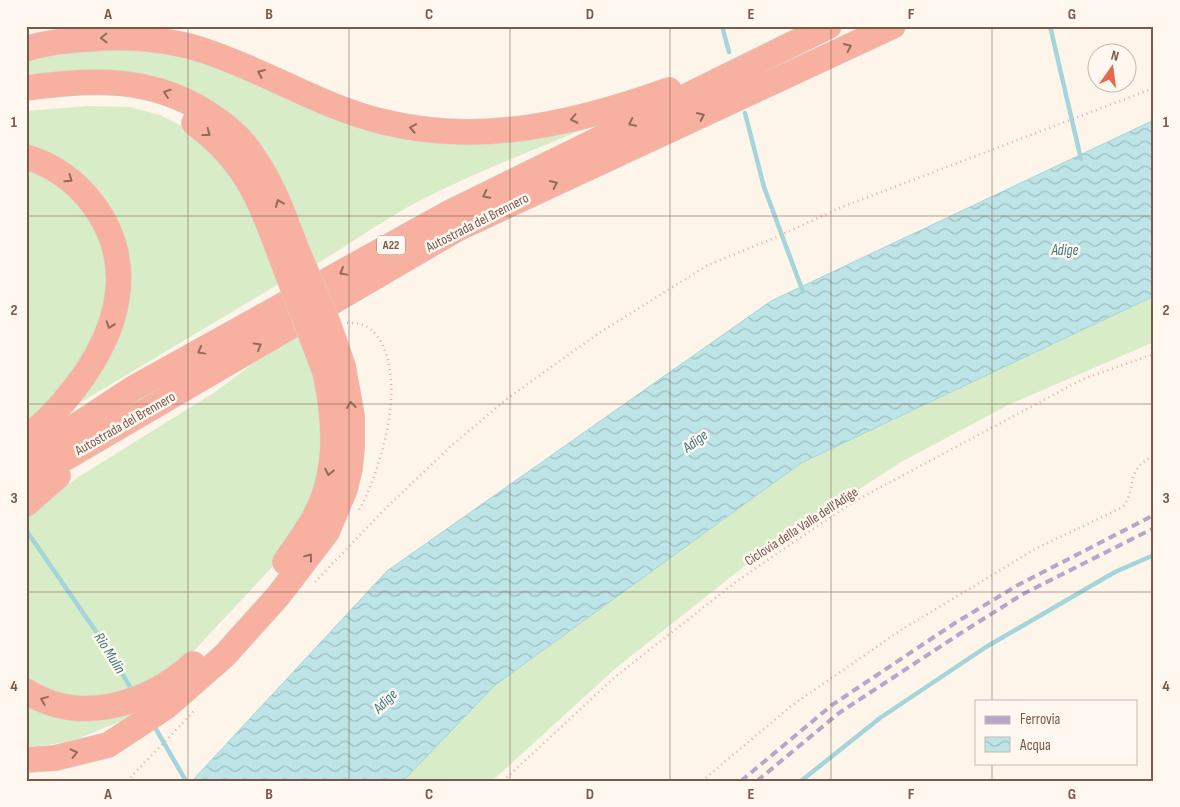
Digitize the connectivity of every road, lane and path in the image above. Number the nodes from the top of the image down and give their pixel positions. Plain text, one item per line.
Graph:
1 (830, 26) edge
2 (893, 26) edge
3 (26, 48) edge
4 (770, 56) junction
5 (26, 88) edge
6 (1154, 88) edge
7 (26, 104) edge
8 (26, 157) edge
9 (288, 251) junction
10 (1154, 354) edge
11 (26, 437) edge
12 (1154, 456) edge
13 (26, 459) edge
14 (28, 494) edge
15 (310, 587) dead end
16 (26, 691) edge
17 (162, 698) junction
18 (201, 704) dead end
19 (26, 760) edge
20 (127, 781) edge
21 (503, 781) edge
22 (702, 781) edge

1 - 4 highway, Autostrada del Brennero / A22
14 -> 2 highway, Autostrada del Brennero / A22
4 -> 3 highway
4 -> 13 highway, Autostrada del Brennero / A22
9 -> 5 highway
6 - 15 path
7 -> 9 highway
8 -> 11 highway
9 - 17 highway, bridge
10 - 21 path, Ciclovia della Valle dell'Adige
12 - 22 path
17 -> 16 highway
19 -> 17 highway
18 - 20 path

